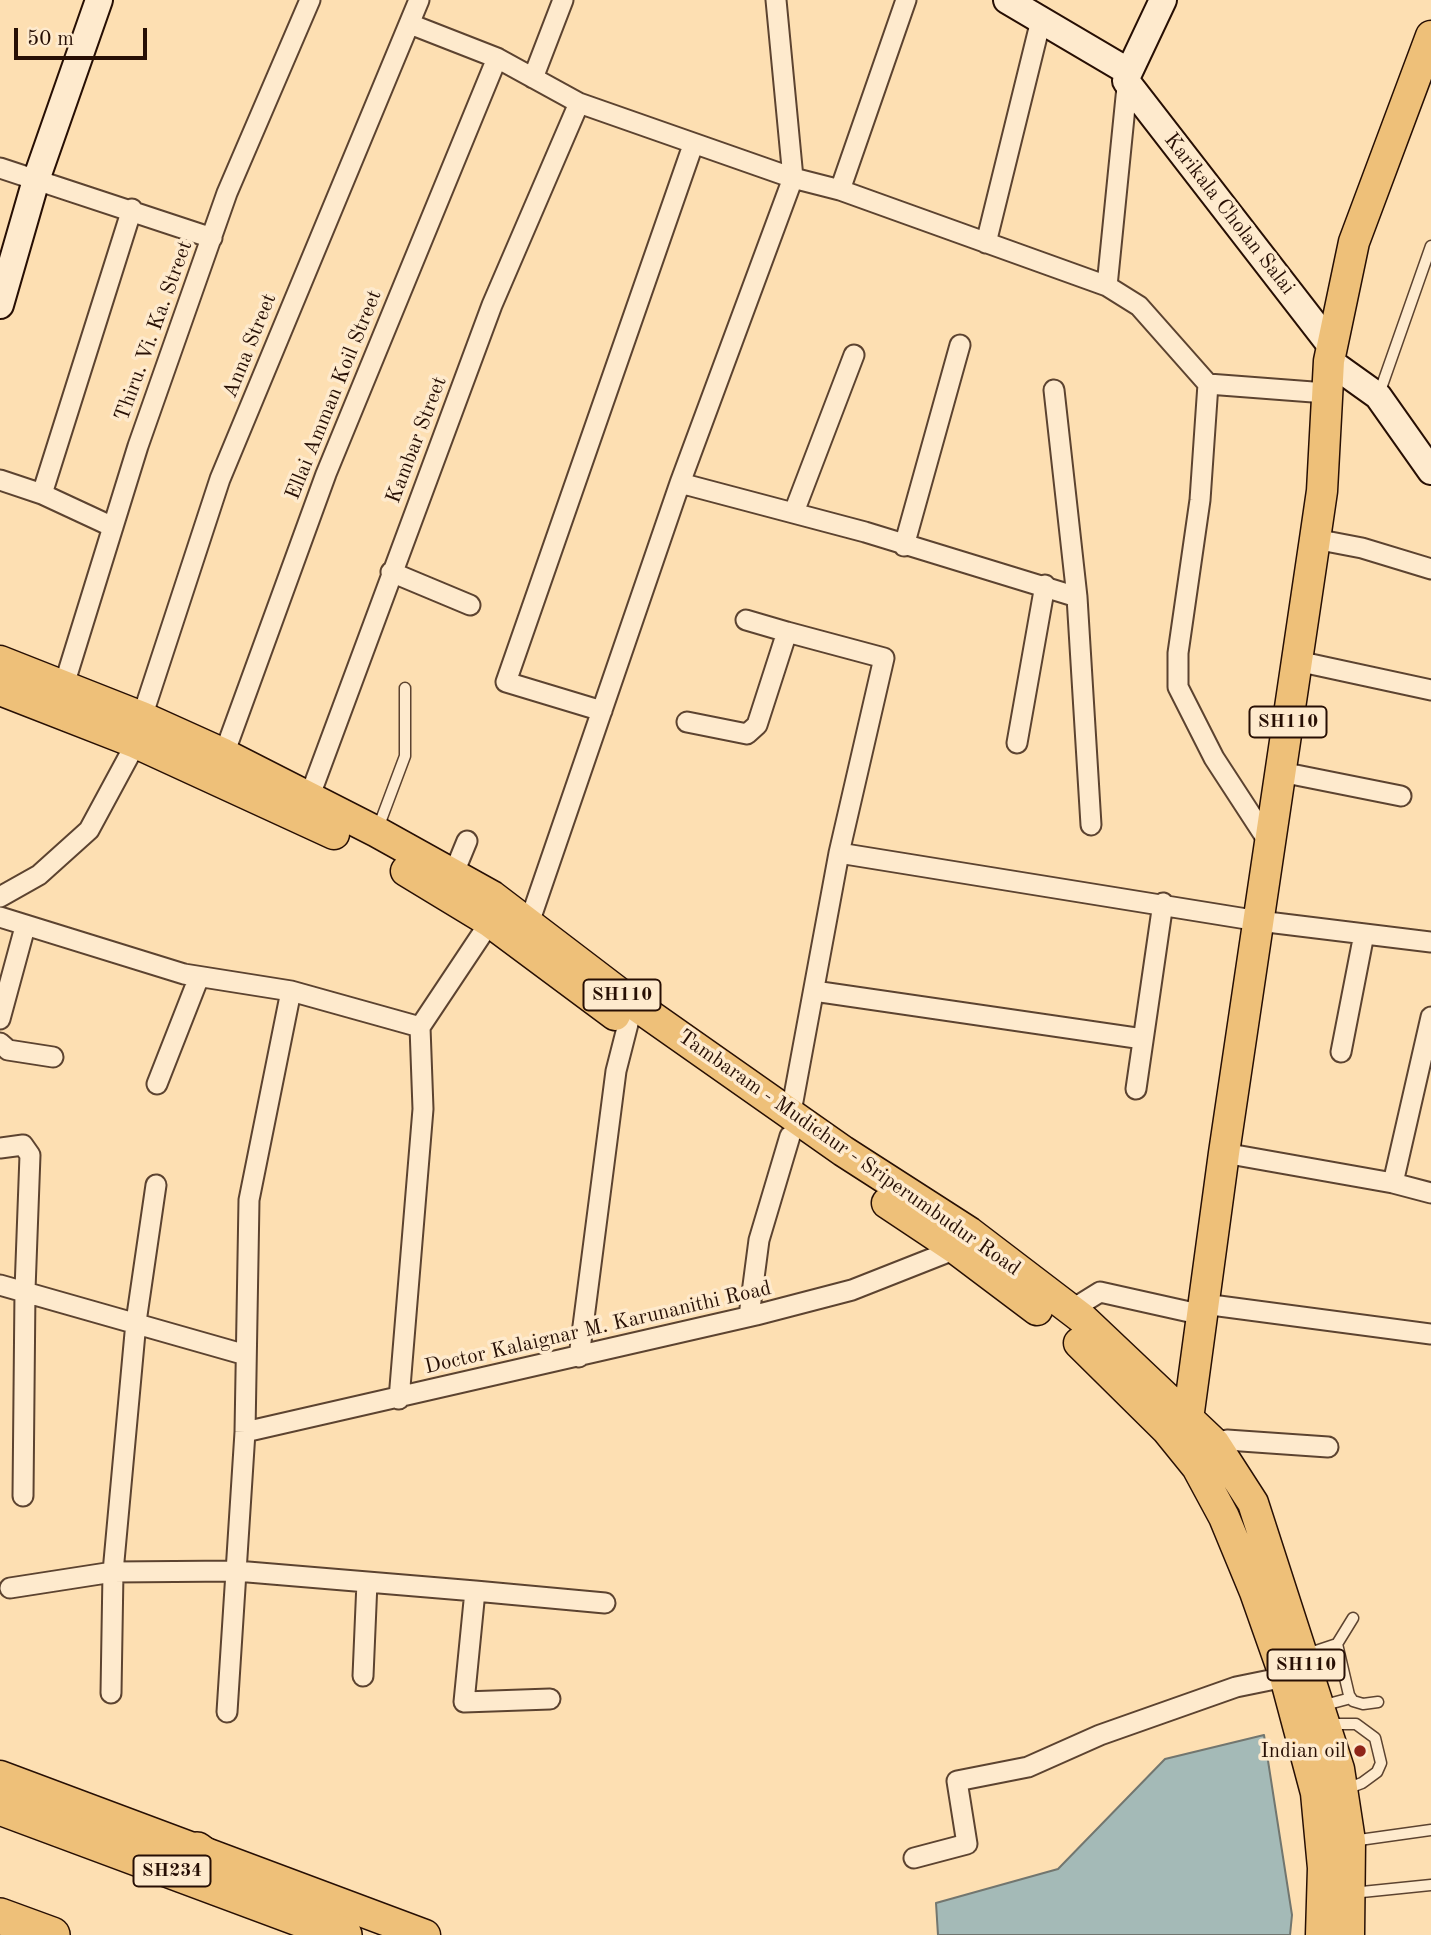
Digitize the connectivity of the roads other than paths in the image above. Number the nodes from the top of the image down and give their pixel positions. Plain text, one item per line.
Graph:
1 (99, 0) edge
2 (310, 0) edge
3 (419, 0) edge
4 (563, 0) edge
5 (776, 0) edge
6 (906, 0) edge
7 (1007, 0) edge
8 (1163, 0) edge
9 (1041, 20) junction
10 (410, 24) junction
11 (1431, 36) edge
12 (497, 58) junction
13 (1128, 77) junction
14 (533, 78) junction
15 (579, 103) junction
16 (693, 145) junction
17 (0, 168) edge
18 (793, 178) junction
19 (36, 180) junction
20 (840, 190) junction
21 (132, 209) junction
22 (212, 238) junction
23 (986, 243) junction
24 (1431, 246) edge
25 (1107, 286) junction
26 (0, 304) edge
27 (960, 345) dead end
28 (1330, 354) junction
29 (854, 355) dead end
30 (1208, 384) junction
31 (1054, 390) dead end
32 (1325, 393) junction
33 (1378, 396) junction
34 (1431, 471) edge
35 (0, 480) edge
36 (680, 483) junction
37 (42, 494) junction
38 (794, 512) junction
39 (113, 527) junction
40 (1315, 539) junction
41 (904, 546) junction
42 (1431, 569) edge
43 (391, 572) junction
44 (1045, 585) junction
45 (1077, 597) junction
46 (470, 605) dead end
47 (746, 620) dead end
48 (787, 632) junction
49 (1297, 661) junction
50 (0, 662) edge
51 (64, 685) junction
52 (405, 688) dead end
53 (0, 690) edge
54 (1431, 690) edge
55 (602, 711) junction
56 (687, 722) dead end
57 (139, 730) junction
58 (1017, 743) dead end
59 (224, 754) junction
60 (1280, 772) junction
61 (1401, 796) dead end
62 (309, 798) junction
63 (1091, 825) dead end
64 (377, 832) junction
65 (467, 841) dead end
66 (1270, 844) junction
67 (839, 853) junction
68 (453, 875) junction
69 (0, 897) edge
70 (1163, 903) junction
71 (0, 918) edge
72 (1259, 921) junction
73 (491, 922) junction
74 (529, 923) junction
75 (25, 927) junction
76 (1364, 934) junction
77 (1431, 942) edge
78 (199, 977) junction
79 (291, 991) junction
80 (814, 991) junction
81 (1431, 1017) edge
82 (0, 1019) edge
83 (628, 1024) junction
84 (420, 1027) junction
85 (1143, 1039) junction
86 (0, 1043) edge
87 (1341, 1052) dead end
88 (53, 1057) dead end
89 (157, 1084) dead end
90 (1136, 1089) dead end
91 (790, 1124) junction
92 (0, 1148) edge
93 (1224, 1153) junction
94 (1393, 1182) junction
95 (156, 1185) dead end
96 (1431, 1193) edge
97 (962, 1240) junction
98 (0, 1285) edge
99 (24, 1290) junction
100 (1070, 1310) junction
101 (1204, 1310) junction
102 (749, 1317) junction
103 (136, 1322) junction
104 (1431, 1334) edge
105 (246, 1355) junction
106 (579, 1356) junction
107 (399, 1399) junction
108 (1178, 1425) junction
109 (245, 1432) junction
110 (1215, 1444) junction
111 (1328, 1447) dead end
112 (23, 1496) dead end
113 (236, 1571) junction
114 (113, 1572) junction
115 (367, 1582) junction
116 (10, 1588) dead end
117 (475, 1591) junction
118 (605, 1603) dead end
119 (1353, 1618) dead end
120 (1337, 1644) junction
121 (1294, 1666) junction
122 (363, 1676) dead end
123 (111, 1693) dead end
124 (1351, 1698) junction
125 (550, 1699) dead end
126 (1378, 1702) dead end
127 (227, 1712) dead end
128 (1323, 1715) junction
129 (0, 1776) edge
130 (1343, 1790) junction
131 (0, 1807) edge
132 (1431, 1830) edge
133 (1350, 1841) junction
134 (197, 1850) junction
135 (914, 1858) dead end
136 (1431, 1885) edge
137 (1352, 1893) junction
138 (276, 1910) junction
139 (0, 1916) edge
140 (52, 1935) edge
141 (344, 1935) edge
142 (425, 1935) edge
143 (1321, 1935) edge
144 (1349, 1935) edge

1 - 19 street
2 - 22 street, Thiru. Vi. Ka. Street
3 - 10 street, Anna Street
4 - 14 street
5 - 18 street
6 - 20 street
7 - 9 street, Karikala Cholan Salai
8 - 13 street
9 - 13 street, Karikala Cholan Salai
9 - 23 street
10 - 12 street
10 - 57 street, Anna Street
11 - 28 main road, SH110
12 - 14 street
12 - 59 street, Ellai Amman Koil Street
13 - 25 street
13 - 28 street, Karikala Cholan Salai
14 - 15 street
15 - 16 street
15 - 43 street, Kambar Street
16 - 18 street
16 - 55 street
17 - 19 street
18 - 20 street
18 - 36 street
19 - 21 street
19 - 26 street
20 - 23 street
21 - 22 street
21 - 37 street
22 - 39 street, Thiru. Vi. Ka. Street
23 - 25 street
24 - 33 lane
25 - 30 street
27 - 41 street
28 - 32 main road, SH110
28 - 33 street, Karikala Cholan Salai
29 - 38 street
30 - 32 street
30 - 66 street
31 - 45 street
32 - 40 main road, SH110
33 - 34 street, Karikala Cholan Salai
35 - 37 street
36 - 38 street
36 - 55 street
37 - 39 street
38 - 41 street
39 - 51 street, Thiru. Vi. Ka. Street
40 - 42 street
40 - 49 main road, SH110
41 - 44 street
43 - 46 street
43 - 62 street, Kambar Street
44 - 45 street
44 - 58 street
45 - 63 street
47 - 48 street
48 - 56 street
48 - 67 street
49 - 54 street
49 - 60 main road, SH110
50 - 51 main road, Tambaram - Mudichur - Sriperumbudur Road / SH110
51 - 57 main road, Tambaram - Mudichur - Sriperumbudur Road / SH110
52 - 64 lane
53 - 57 main road, Tambaram - Mudichur - Sriperumbudur Road / SH110
55 - 74 street
57 - 59 main road, Tambaram - Mudichur - Sriperumbudur Road / SH110
57 - 69 street, Anna Street
57 - 73 main road, Tambaram - Mudichur - Sriperumbudur Road / SH110
59 - 62 main road, Tambaram - Mudichur - Sriperumbudur Road / SH110
60 - 61 street
60 - 66 main road, SH110
62 - 64 main road, Tambaram - Mudichur - Sriperumbudur Road / SH110
64 - 68 main road, Tambaram - Mudichur - Sriperumbudur Road / SH110
65 - 68 street
66 - 72 main road, SH110
67 - 70 street
67 - 80 street
68 - 74 main road, Tambaram - Mudichur - Sriperumbudur Road / SH110
70 - 72 street
70 - 85 street
71 - 75 street
72 - 76 street
72 - 93 main road, SH110
73 - 83 main road, Tambaram - Mudichur - Sriperumbudur Road / SH110
73 - 84 street
74 - 91 main road, Tambaram - Mudichur - Sriperumbudur Road / SH110
75 - 78 street
75 - 82 street
76 - 77 street
76 - 87 street
78 - 79 street
78 - 89 street
79 - 84 street
79 - 105 street
80 - 85 street
80 - 91 street
81 - 94 street
83 - 91 main road, Tambaram - Mudichur - Sriperumbudur Road / SH110
83 - 106 street
84 - 107 street
85 - 90 street
86 - 88 street
91 - 97 main road, Tambaram - Mudichur - Sriperumbudur Road / SH110
91 - 102 street
92 - 99 street
93 - 94 street
93 - 101 main road, SH110
94 - 96 street
95 - 103 street
97 - 100 main road, Tambaram - Mudichur - Sriperumbudur Road / SH110
97 - 102 street, Doctor Kalaignar M. Karunanithi Road
97 - 108 main road, Tambaram - Mudichur - Sriperumbudur Road / SH110
98 - 99 street
99 - 103 street
99 - 112 street
100 - 101 street
100 - 108 main road, Tambaram - Mudichur - Sriperumbudur Road / SH110
101 - 104 street
101 - 108 main road, SH110
102 - 106 street, Doctor Kalaignar M. Karunanithi Road
103 - 105 street
103 - 114 street
105 - 109 street
106 - 107 street, Doctor Kalaignar M. Karunanithi Road
107 - 109 street, Doctor Kalaignar M. Karunanithi Road
108 - 110 main road, Tambaram - Mudichur - Sriperumbudur Road / SH110
108 - 121 main road, Tambaram - Mudichur - Sriperumbudur Road / SH110
109 - 113 street
110 - 111 street
110 - 121 main road, Tambaram - Mudichur - Sriperumbudur Road / SH110
113 - 114 street
113 - 115 street
113 - 127 street
114 - 116 street
114 - 123 street
115 - 117 street
115 - 122 street
117 - 118 street
117 - 125 street
119 - 120 lane
120 - 121 lane
120 - 124 lane
121 - 128 main road, Tambaram - Mudichur - Sriperumbudur Road / SH110
121 - 135 street
121 - 143 main road, Tambaram - Mudichur - Sriperumbudur Road / SH110
124 - 126 lane
124 - 128 lane
128 - 130 main road, Tambaram - Mudichur - Sriperumbudur Road / SH110
128 - 130 lane
129 - 134 main road
130 - 133 main road, Tambaram - Mudichur - Sriperumbudur Road / SH110
131 - 138 highway, SH234
132 - 133 lane
133 - 137 main road, Tambaram - Mudichur - Sriperumbudur Road / SH110
134 - 138 highway
134 - 142 main road
136 - 137 lane
137 - 144 main road, Tambaram - Mudichur - Sriperumbudur Road / SH110
138 - 141 highway, SH234
139 - 140 highway

